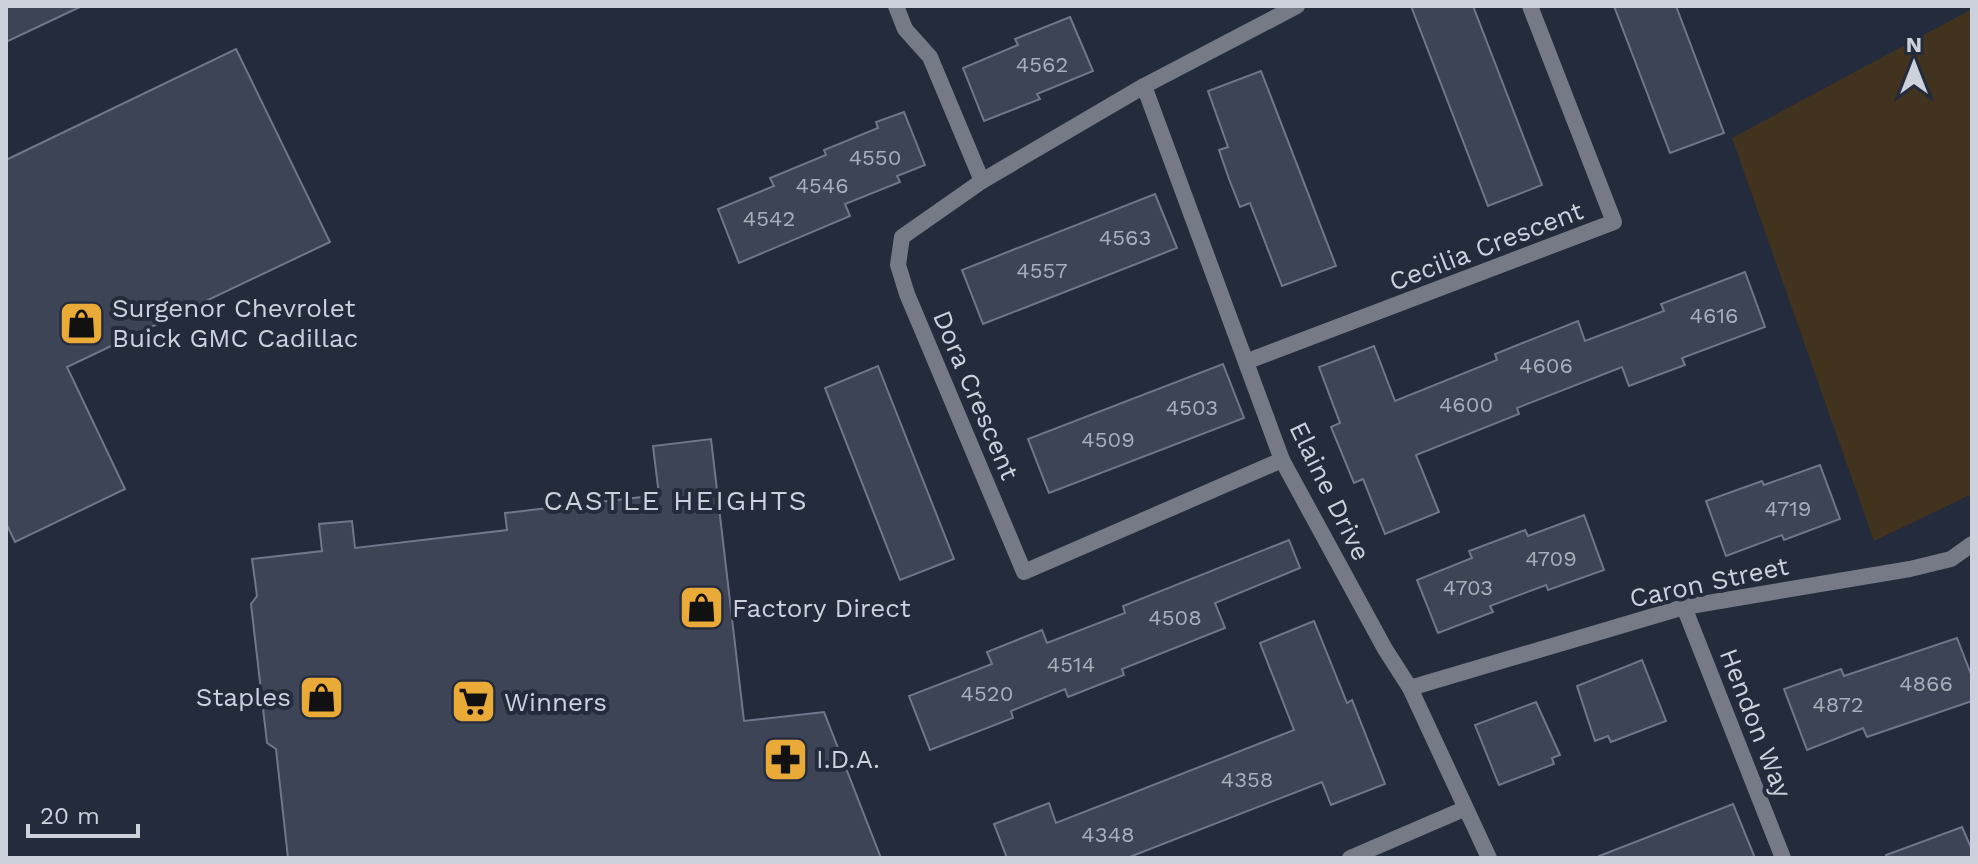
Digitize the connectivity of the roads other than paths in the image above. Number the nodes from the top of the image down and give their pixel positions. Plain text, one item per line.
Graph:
1 (896, 6) edge
2 (1297, 6) edge
3 (1530, 6) edge
4 (1144, 86) junction
5 (982, 181) junction
6 (1248, 361) junction
7 (1282, 460) junction
8 (1972, 544) edge
9 (1684, 607) junction
10 (1410, 688) junction
11 (1464, 809) junction
12 (1350, 858) edge
13 (1489, 858) edge
14 (1783, 858) edge

1 - 5 street
2 - 4 street
3 - 6 street, Cecilia Crescent
4 - 5 street, Dora Crescent
4 - 6 street, Elaine Drive
5 - 7 street, Dora Crescent
6 - 7 street, Elaine Drive
7 - 10 street, Elaine Drive
8 - 9 street, Caron Street
9 - 10 street, Caron Street
9 - 14 street, Hendon Way
10 - 11 street, Elaine Drive
11 - 12 street
11 - 13 street, Elaine Drive

